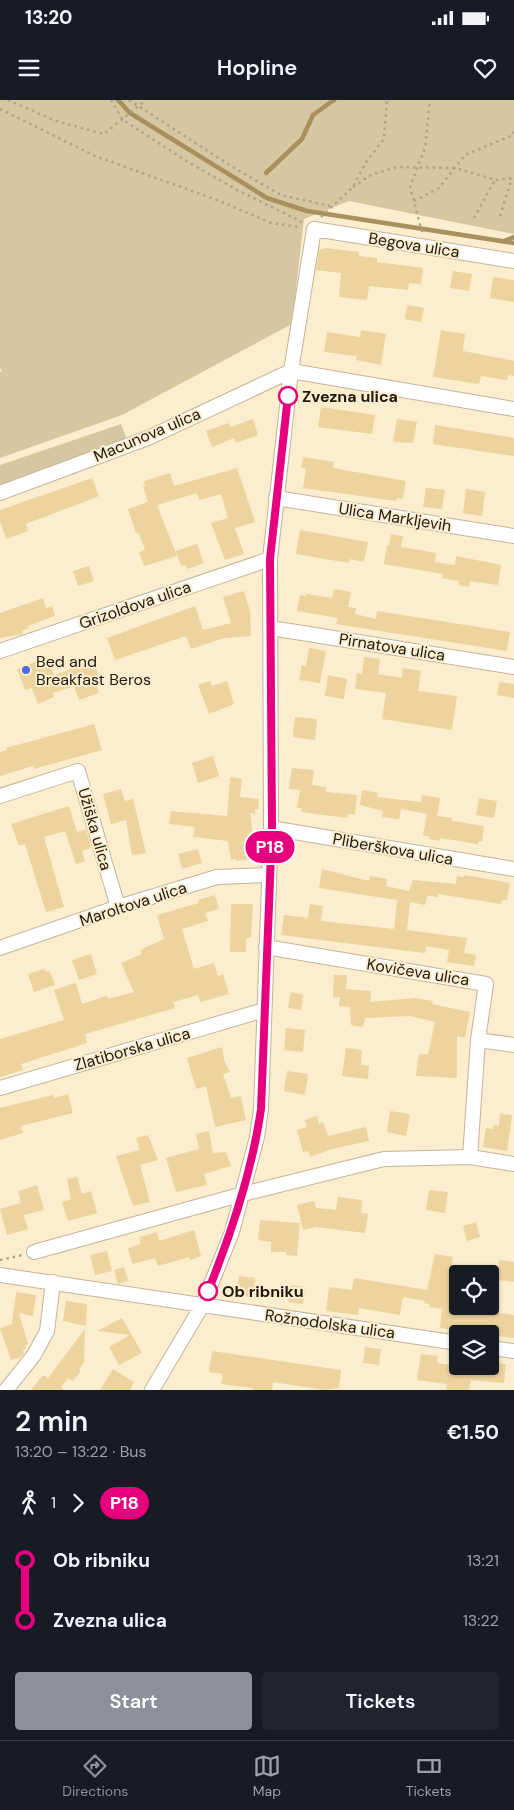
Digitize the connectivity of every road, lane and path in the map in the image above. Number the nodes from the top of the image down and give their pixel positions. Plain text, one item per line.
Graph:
1 (8, 100) edge
2 (111, 100) edge
3 (129, 100) edge
4 (146, 100) edge
5 (387, 100) edge
6 (430, 100) edge
7 (137, 106) junction
8 (0, 108) edge
9 (123, 120) junction
10 (514, 135) edge
11 (417, 167) junction
12 (455, 168) junction
13 (513, 178) edge
14 (496, 180) junction
15 (353, 187) junction
16 (414, 201) junction
17 (330, 206) junction
18 (326, 211) dead end
19 (500, 216) dead end
20 (474, 218) dead end
21 (314, 229) junction
22 (422, 233) dead end
23 (514, 261) edge
24 (291, 371) junction
25 (514, 409) edge
26 (0, 493) edge
27 (276, 498) junction
28 (514, 536) edge
29 (270, 559) junction
30 (271, 628) junction
31 (0, 651) edge
32 (514, 667) edge
33 (0, 796) edge
34 (272, 828) junction
35 (514, 870) edge
36 (268, 875) junction
37 (118, 907) junction
38 (266, 947) junction
39 (0, 948) edge
40 (264, 1010) junction
41 (478, 1040) junction
42 (514, 1045) edge
43 (0, 1088) edge
44 (470, 1157) junction
45 (514, 1164) edge
46 (243, 1194) junction
47 (34, 1252) joint
48 (0, 1260) edge
49 (0, 1275) edge
50 (53, 1282) junction
51 (203, 1304) junction
52 (449, 1342) edge
53 (499, 1349) edge
54 (514, 1351) edge
55 (6, 1390) edge
56 (152, 1390) edge

1 - 9 path
2 - 9 path
3 - 7 path
4 - 7 path
5 - 15 path
6 - 11 path
7 - 9 path
7 - 17 path
8 - 21 path
9 - 21 path
10 - 12 path
11 - 12 path
11 - 15 path
11 - 16 path
12 - 14 path
12 - 16 path
13 - 14 path
13 - 19 path
14 - 20 path
15 - 17 path
16 - 22 path
17 - 18 path
21 - 23 street, Begova ulica
21 - 24 street
24 - 25 street
24 - 26 street, Macunova ulica
24 - 27 street
27 - 28 street, Ulica Markljevih
27 - 29 street
29 - 30 street
29 - 31 street, Grizoldova ulica
30 - 32 street, Pirnatova ulica
30 - 34 street
33 - 37 street, Užiška ulica
34 - 35 street, Pliberškova ulica
34 - 36 street
36 - 37 street, Maroltova ulica
36 - 38 street
37 - 39 street, Maroltova ulica
38 - 40 street
38 - 41 street, Kovičeva ulica
40 - 43 street, Zlatiborska ulica
40 - 46 street
41 - 42 street
41 - 44 street, Kovičeva ulica
44 - 45 street
44 - 46 street
46 - 47 street
46 - 51 street
47 - 48 path
49 - 50 street
50 - 51 street
50 - 55 street
51 - 52 street, Rožnodolska ulica
51 - 56 street
53 - 54 street

